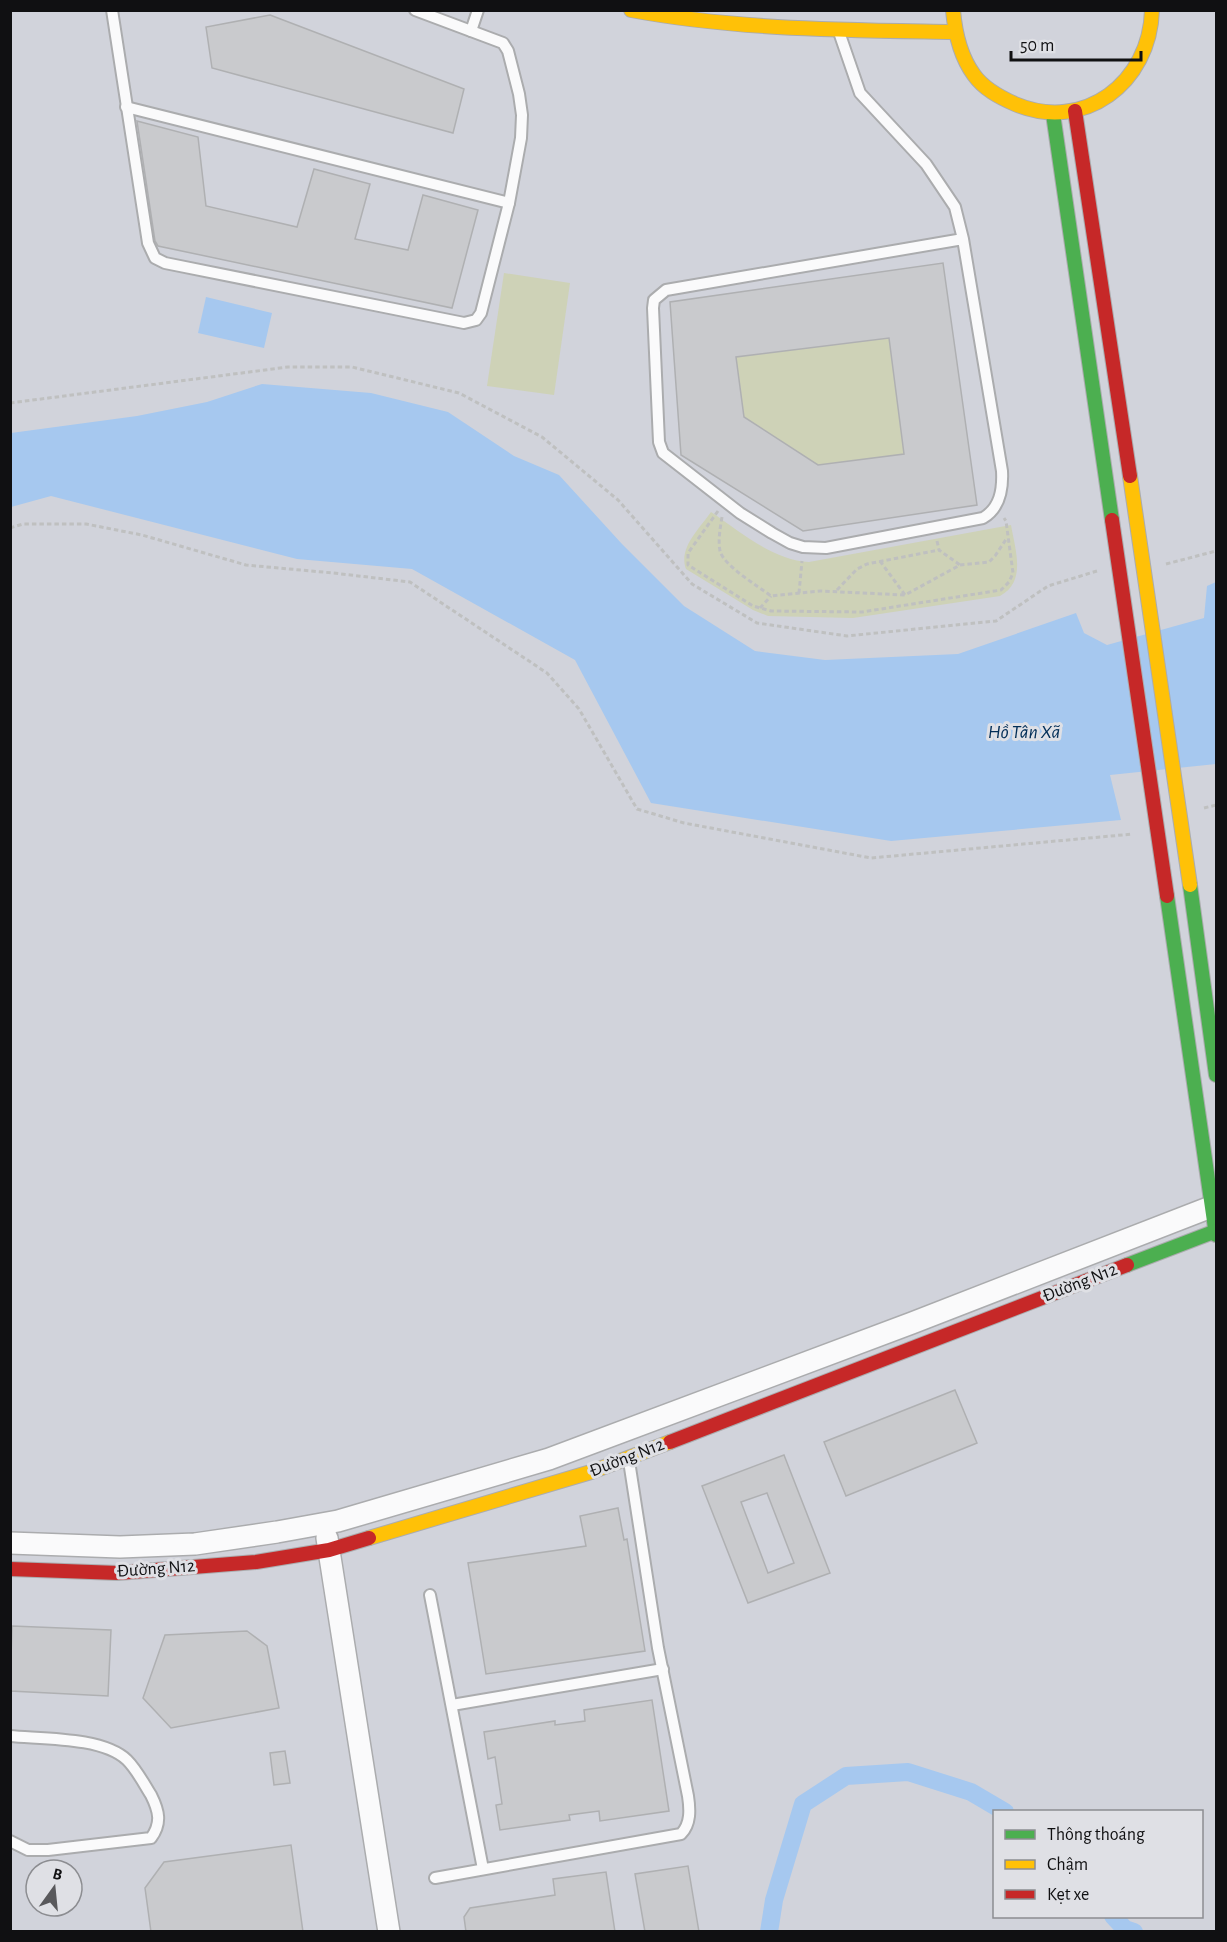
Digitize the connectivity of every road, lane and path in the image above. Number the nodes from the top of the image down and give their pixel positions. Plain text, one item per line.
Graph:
1 (112, 10) edge
2 (415, 10) edge
3 (478, 10) edge
4 (630, 10) edge
5 (953, 10) edge
6 (1155, 11) edge
7 (838, 29) junction
8 (471, 31) junction
9 (954, 32) junction
10 (126, 107) junction
11 (1075, 111) junction
12 (1053, 114) junction
13 (509, 203) junction
14 (963, 239) junction
15 (10, 403) edge
16 (725, 501) junction
17 (994, 508) junction
18 (934, 527) junction
19 (10, 528) edge
20 (1008, 537) junction
21 (803, 547) junction
22 (939, 549) junction
23 (1216, 551) edge
24 (880, 561) junction
25 (960, 565) junction
26 (1119, 568) junction
27 (1144, 570) junction
28 (836, 591) junction
29 (799, 593) junction
30 (906, 595) junction
31 (771, 596) junction
32 (760, 608) junction
33 (1155, 823) junction
34 (1216, 1075) edge
35 (1214, 1206) edge
36 (1216, 1232) edge
37 (628, 1457) junction
38 (325, 1523) junction
39 (10, 1543) edge
40 (329, 1550) junction
41 (10, 1569) edge
42 (430, 1595) dead end
43 (663, 1670) junction
44 (452, 1705) junction
45 (10, 1736) edge
46 (10, 1841) edge
47 (483, 1869) junction
48 (435, 1878) dead end
49 (389, 1932) edge

1 - 10 lane
2 - 8 lane
3 - 8 lane
4 - 7 street
5 - 9 street
6 - 11 street
7 - 9 street
7 - 14 lane
8 - 13 lane
9 - 12 street
10 - 13 lane
10 - 13 lane
11 - 12 street
11 - 27 street
12 - 26 street
14 - 16 lane
14 - 17 lane
15 - 26 path
16 - 21 lane
16 - 31 path
16 - 32 path
17 - 18 lane
17 - 20 path
18 - 21 lane
18 - 22 path
19 - 33 path
20 - 25 path
20 - 32 path
21 - 29 path
22 - 24 path
22 - 25 path
23 - 27 path
24 - 28 path
24 - 30 path
25 - 30 path
26 - 33 street
27 - 34 street
28 - 29 path
28 - 30 path
29 - 31 path
31 - 32 path
33 - 35 street
35 - 36 street
35 - 38 street, Đường N12
36 - 37 street, Đường N12
37 - 40 street, Đường N12
37 - 43 lane
38 - 39 street, Đường N12
38 - 40 street
40 - 41 street, Đường N12
40 - 49 street
42 - 44 lane
43 - 44 lane
43 - 47 lane
44 - 47 lane
45 - 46 lane
47 - 48 lane

